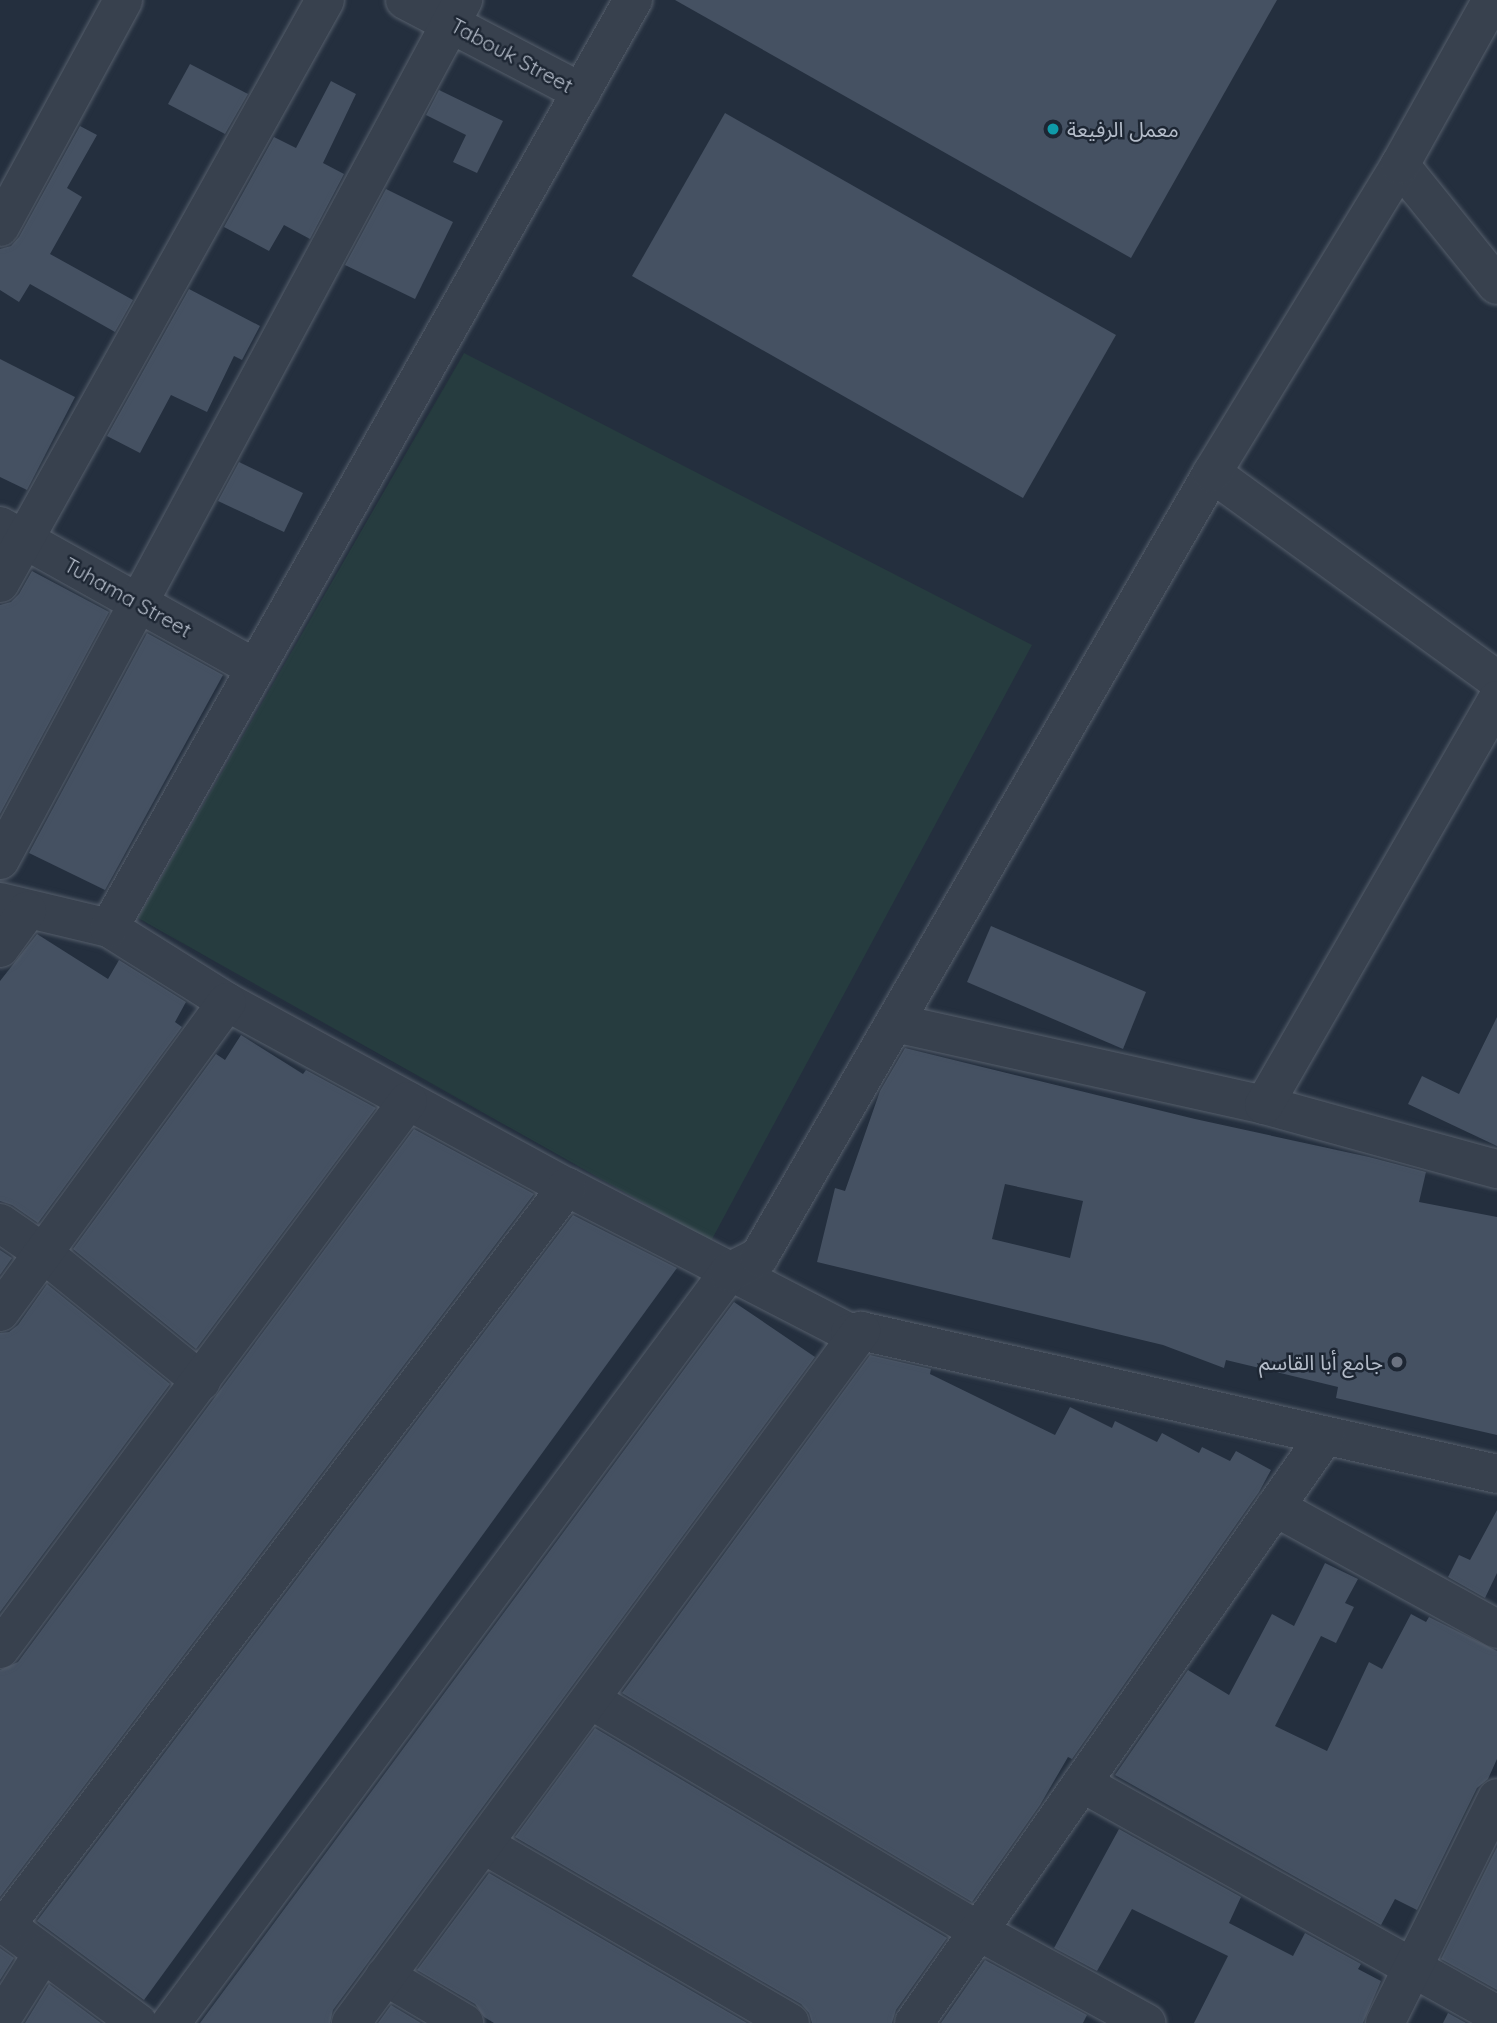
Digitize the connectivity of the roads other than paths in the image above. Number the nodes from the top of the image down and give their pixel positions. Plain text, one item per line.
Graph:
1 (123, 0) edge
2 (325, 0) edge
3 (405, 0) edge
4 (633, 0) edge
5 (1492, 0) edge
6 (457, 11) edge
7 (581, 92) junction
8 (1399, 165) junction
9 (0, 227) edge
10 (1497, 285) edge
11 (1212, 473) junction
12 (13, 533) edge
13 (0, 583) edge
14 (139, 603) junction
15 (255, 668) junction
16 (1497, 680) edge
17 (1497, 700) edge
18 (0, 860) edge
19 (13, 906) edge
20 (109, 928) junction
21 (0, 948) edge
22 (227, 1002) junction
23 (895, 1023) junction
24 (408, 1101) junction
25 (1265, 1105) junction
26 (1497, 1170) edge
27 (567, 1187) junction
28 (0, 1223) edge
29 (42, 1252) junction
30 (729, 1272) junction
31 (0, 1312) edge
32 (861, 1331) junction
33 (201, 1381) junction
34 (1325, 1436) junction
35 (1497, 1474) edge
36 (1275, 1507) junction
37 (1497, 1629) edge
38 (0, 1649) edge
39 (591, 1700) junction
40 (1082, 1783) junction
41 (1497, 1798) edge
42 (483, 1844) junction
43 (3, 1923) edge
44 (978, 1931) junction
45 (43, 1953) junction
46 (1412, 1968) junction
47 (385, 1976) junction
48 (1497, 2015) edge
49 (0, 2021) edge
50 (138, 2023) edge
51 (171, 2023) edge
52 (351, 2023) edge
53 (464, 2023) edge
54 (790, 2023) edge
55 (914, 2023) edge
56 (1146, 2023) edge
57 (1385, 2023) edge

1 - 9 street
2 - 12 street
3 - 6 street, Tabouk Street
4 - 7 street
5 - 8 street
6 - 7 street, Tabouk Street
6 - 14 street
7 - 15 street
8 - 10 street
8 - 11 street
11 - 16 street
11 - 23 street
12 - 13 street
12 - 14 street, Tuhama Street
14 - 15 street, Tuhama Street
14 - 18 street
15 - 20 street
17 - 25 street
19 - 20 street
19 - 21 street
20 - 22 street
22 - 24 street
22 - 29 street
23 - 25 street
23 - 30 street
24 - 27 street
24 - 33 street
25 - 26 street
27 - 30 street
27 - 43 street
28 - 29 street
29 - 31 street
29 - 33 street
30 - 32 street
30 - 51 street
32 - 34 street
32 - 39 street
33 - 38 street
34 - 35 street
34 - 36 street
36 - 37 street
36 - 40 street
39 - 42 street
39 - 44 street
40 - 44 street
40 - 46 street
41 - 46 street
42 - 47 street
42 - 54 street
43 - 45 street
44 - 55 street
44 - 56 street
45 - 49 street
45 - 50 street
46 - 48 street
46 - 57 street
47 - 52 street
47 - 53 street

